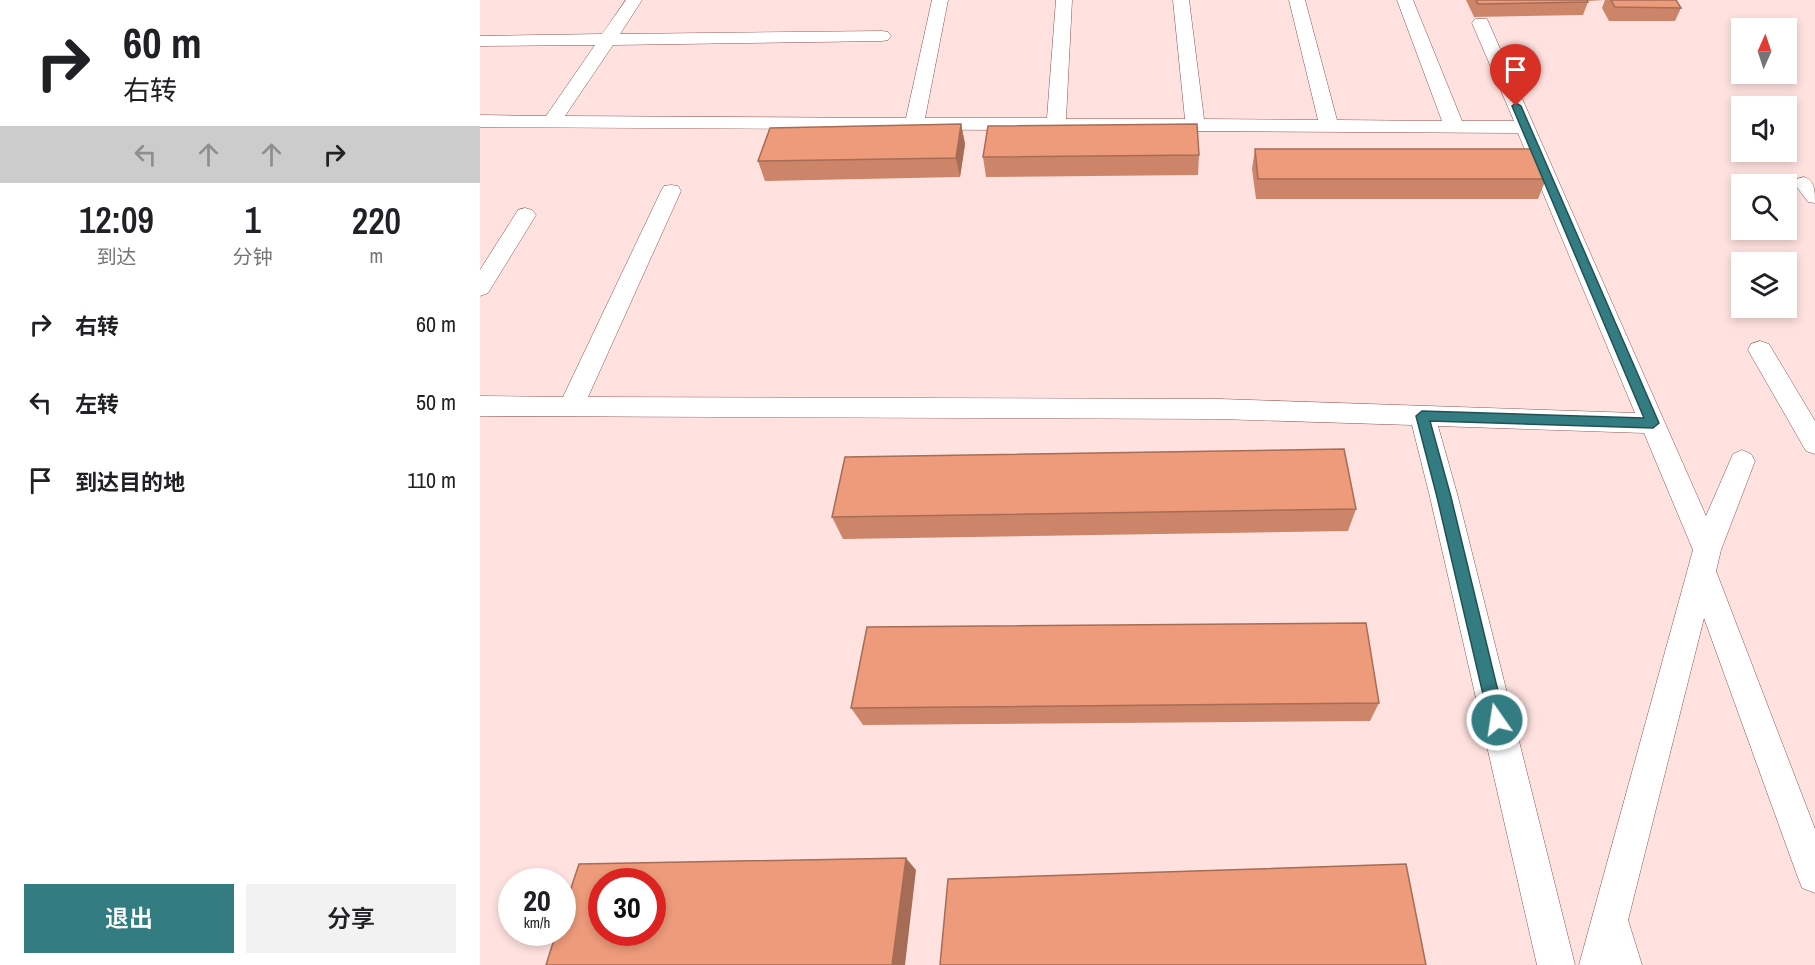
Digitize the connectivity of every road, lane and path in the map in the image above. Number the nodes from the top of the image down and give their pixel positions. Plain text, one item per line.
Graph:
1 (634, 0) edge
2 (940, 0) edge
3 (1064, 0) edge
4 (1181, 0) edge
5 (1297, 0) edge
6 (1405, 0) edge
7 (1481, 23) edge
8 (882, 36) dead end
9 (606, 40) junction
10 (480, 41) edge
11 (480, 121) edge
12 (552, 121) junction
13 (914, 123) junction
14 (1056, 124) junction
15 (1195, 125) junction
16 (1329, 126) junction
17 (1454, 126) junction
18 (1526, 127) junction
19 (671, 191) dead end
20 (525, 215) dead end
21 (480, 288) edge
22 (1760, 350) dead end
23 (480, 406) edge
24 (571, 406) junction
25 (1422, 416) junction
26 (1653, 423) junction
27 (1815, 444) edge
28 (1742, 461) dead end
29 (1705, 561) junction
30 (1815, 875) edge
31 (1610, 919) junction
32 (1556, 965) edge
33 (1598, 965) edge
34 (1623, 965) edge

1 - 9 street
2 - 13 street
3 - 14 street
4 - 15 street
5 - 16 street
6 - 17 street
7 - 18 street
8 - 9 street
9 - 10 street
9 - 12 street
11 - 12 street
12 - 13 street
13 - 14 street
14 - 15 street
15 - 16 street
16 - 17 street
17 - 18 street
18 - 26 street
19 - 24 street
20 - 21 street
22 - 27 street
23 - 24 street
24 - 25 street
25 - 26 street
25 - 32 street
26 - 29 street
28 - 29 street
29 - 30 street
29 - 31 street
31 - 33 street
31 - 34 street

